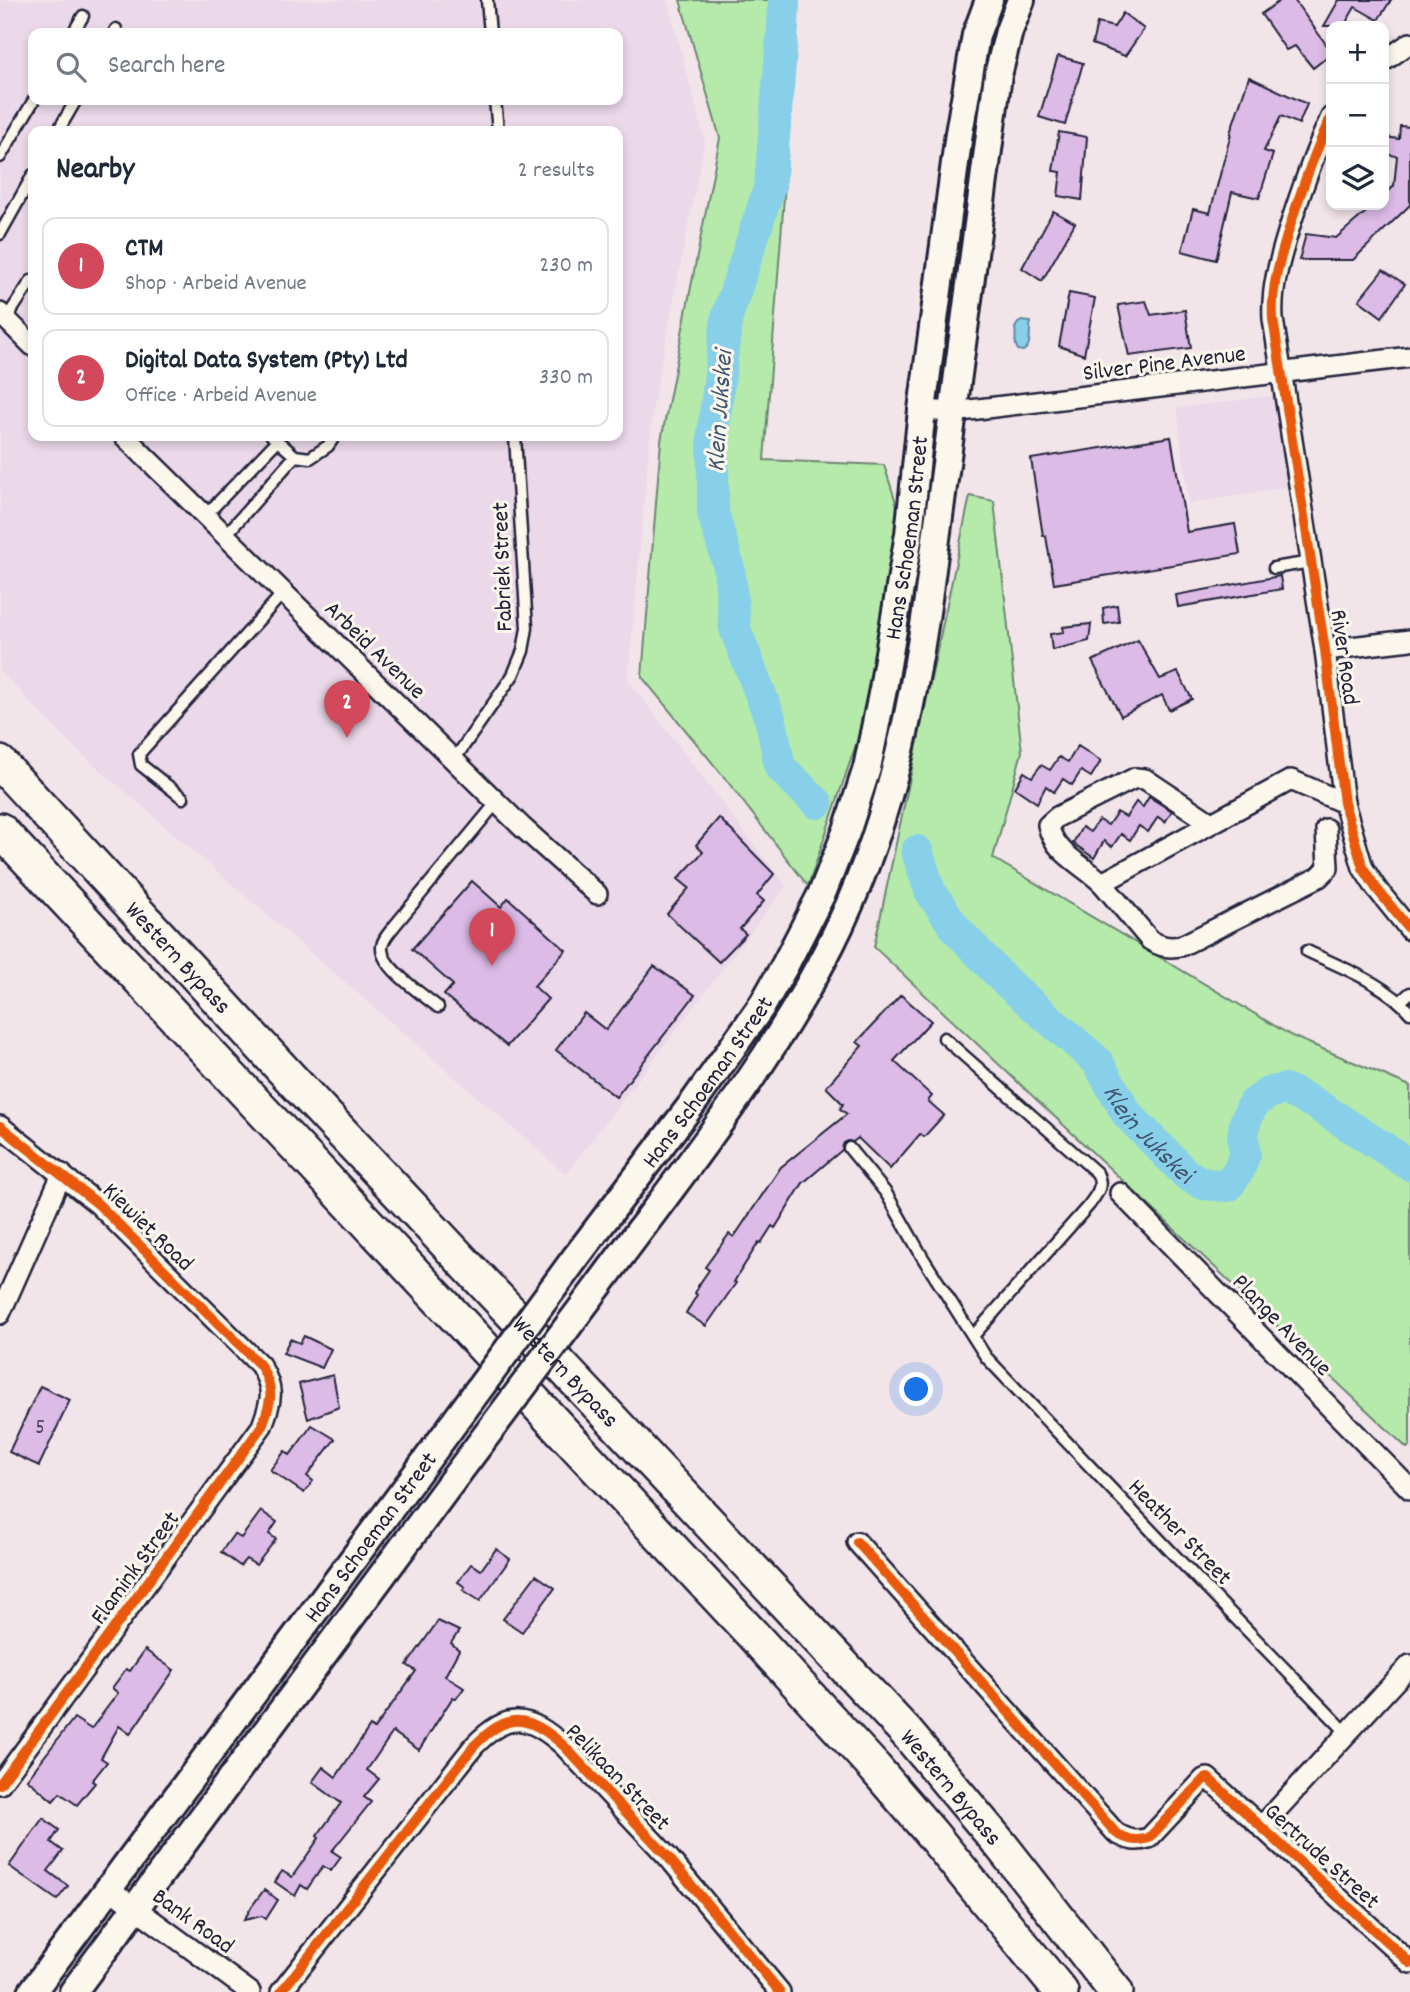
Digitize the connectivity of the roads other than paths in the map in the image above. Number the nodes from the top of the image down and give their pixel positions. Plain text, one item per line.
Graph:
1 (487, 0) edge
2 (989, 0) edge
3 (1021, 0) edge
4 (83, 16) dead end
5 (76, 28) edge
6 (490, 28) edge
7 (1410, 43) edge
8 (1389, 58) edge
9 (31, 105) edge
10 (73, 105) edge
11 (495, 105) edge
12 (61, 126) edge
13 (498, 126) edge
14 (1326, 127) edge
15 (0, 157) edge
16 (28, 184) edge
17 (0, 234) edge
18 (28, 285) edge
19 (3, 316) edge
20 (28, 341) edge
21 (1410, 357) edge
22 (1282, 373) junction
23 (922, 410) junction
24 (953, 412) junction
25 (129, 441) edge
26 (272, 441) edge
27 (278, 441) edge
28 (332, 441) edge
29 (515, 441) edge
30 (295, 456) junction
31 (205, 516) junction
32 (225, 536) junction
33 (1311, 562) junction
34 (1274, 568) dead end
35 (283, 593) junction
36 (1410, 640) edge
37 (1325, 650) junction
38 (454, 760) junction
39 (0, 763) edge
40 (183, 798) dead end
41 (497, 802) junction
42 (1344, 803) junction
43 (1211, 823) junction
44 (1326, 829) dead end
45 (0, 830) edge
46 (1102, 883) junction
47 (597, 894) dead end
48 (1410, 930) edge
49 (1307, 951) dead end
50 (1410, 993) edge
51 (1401, 1001) junction
52 (438, 1007) dead end
53 (1410, 1013) edge
54 (944, 1038) dead end
55 (0, 1126) edge
56 (849, 1148) dead end
57 (62, 1174) junction
58 (1120, 1193) dead end
59 (0, 1314) edge
60 (974, 1335) junction
61 (260, 1365) joint
62 (1410, 1489) edge
63 (858, 1542) dead end
64 (1410, 1665) edge
65 (1347, 1733) junction
66 (0, 1784) edge
67 (1261, 1827) junction
68 (108, 1888) junction
69 (136, 1908) junction
70 (1410, 1963) edge
71 (32, 1992) edge
72 (73, 1992) edge
73 (250, 1992) edge
74 (281, 1992) edge
75 (780, 1992) edge
76 (1061, 1992) edge
77 (1116, 1992) edge

1 - 6 lane
2 - 23 main road, Hans Schoeman Street
3 - 24 main road, Hans Schoeman Street
4 - 5 lane
7 - 8 street
9 - 15 lane
10 - 12 lane
11 - 13 lane
14 - 22 street, River Road
16 - 17 lane
18 - 19 lane
19 - 20 street
21 - 22 street, Silver Pine Avenue
22 - 24 street, Silver Pine Avenue
22 - 33 street, River Road
23 - 24 street, Silver Pine Avenue
23 - 68 main road, Hans Schoeman Street, bridge
24 - 69 main road, Hans Schoeman Street, bridge
25 - 31 street, Arbeid Avenue
26 - 31 lane
27 - 30 lane
28 - 30 lane
29 - 38 lane, Fabriek Street
30 - 32 lane
31 - 32 street, Arbeid Avenue
32 - 35 street, Arbeid Avenue
33 - 34 lane
33 - 37 street, River Road
35 - 38 street, Arbeid Avenue
35 - 40 lane
36 - 37 street
37 - 42 street, River Road
38 - 41 street, Arbeid Avenue
39 - 77 highway, Western Bypass
41 - 47 street, Arbeid Avenue
41 - 52 lane
42 - 43 street
42 - 48 street, River Road
43 - 46 street
43 - 46 street
44 - 46 street
45 - 76 highway, Western Bypass
49 - 51 lane
50 - 51 lane
51 - 53 lane
54 - 60 lane
55 - 57 street, Kiewiet Road
56 - 60 lane, Heather Street
57 - 59 street
57 - 61 street, Kiewiet Road
58 - 62 street, Plange Avenue
60 - 65 lane, Heather Street
61 - 66 street, Flamink Street
63 - 67 street, Gertrude Street
64 - 65 street
65 - 67 street
67 - 70 street, Gertrude Street
68 - 69 street, Bank Road
68 - 71 main road, Hans Schoeman Street
69 - 72 main road, Hans Schoeman Street
69 - 73 street, Bank Road
74 - 75 street, Pelikaan Street

